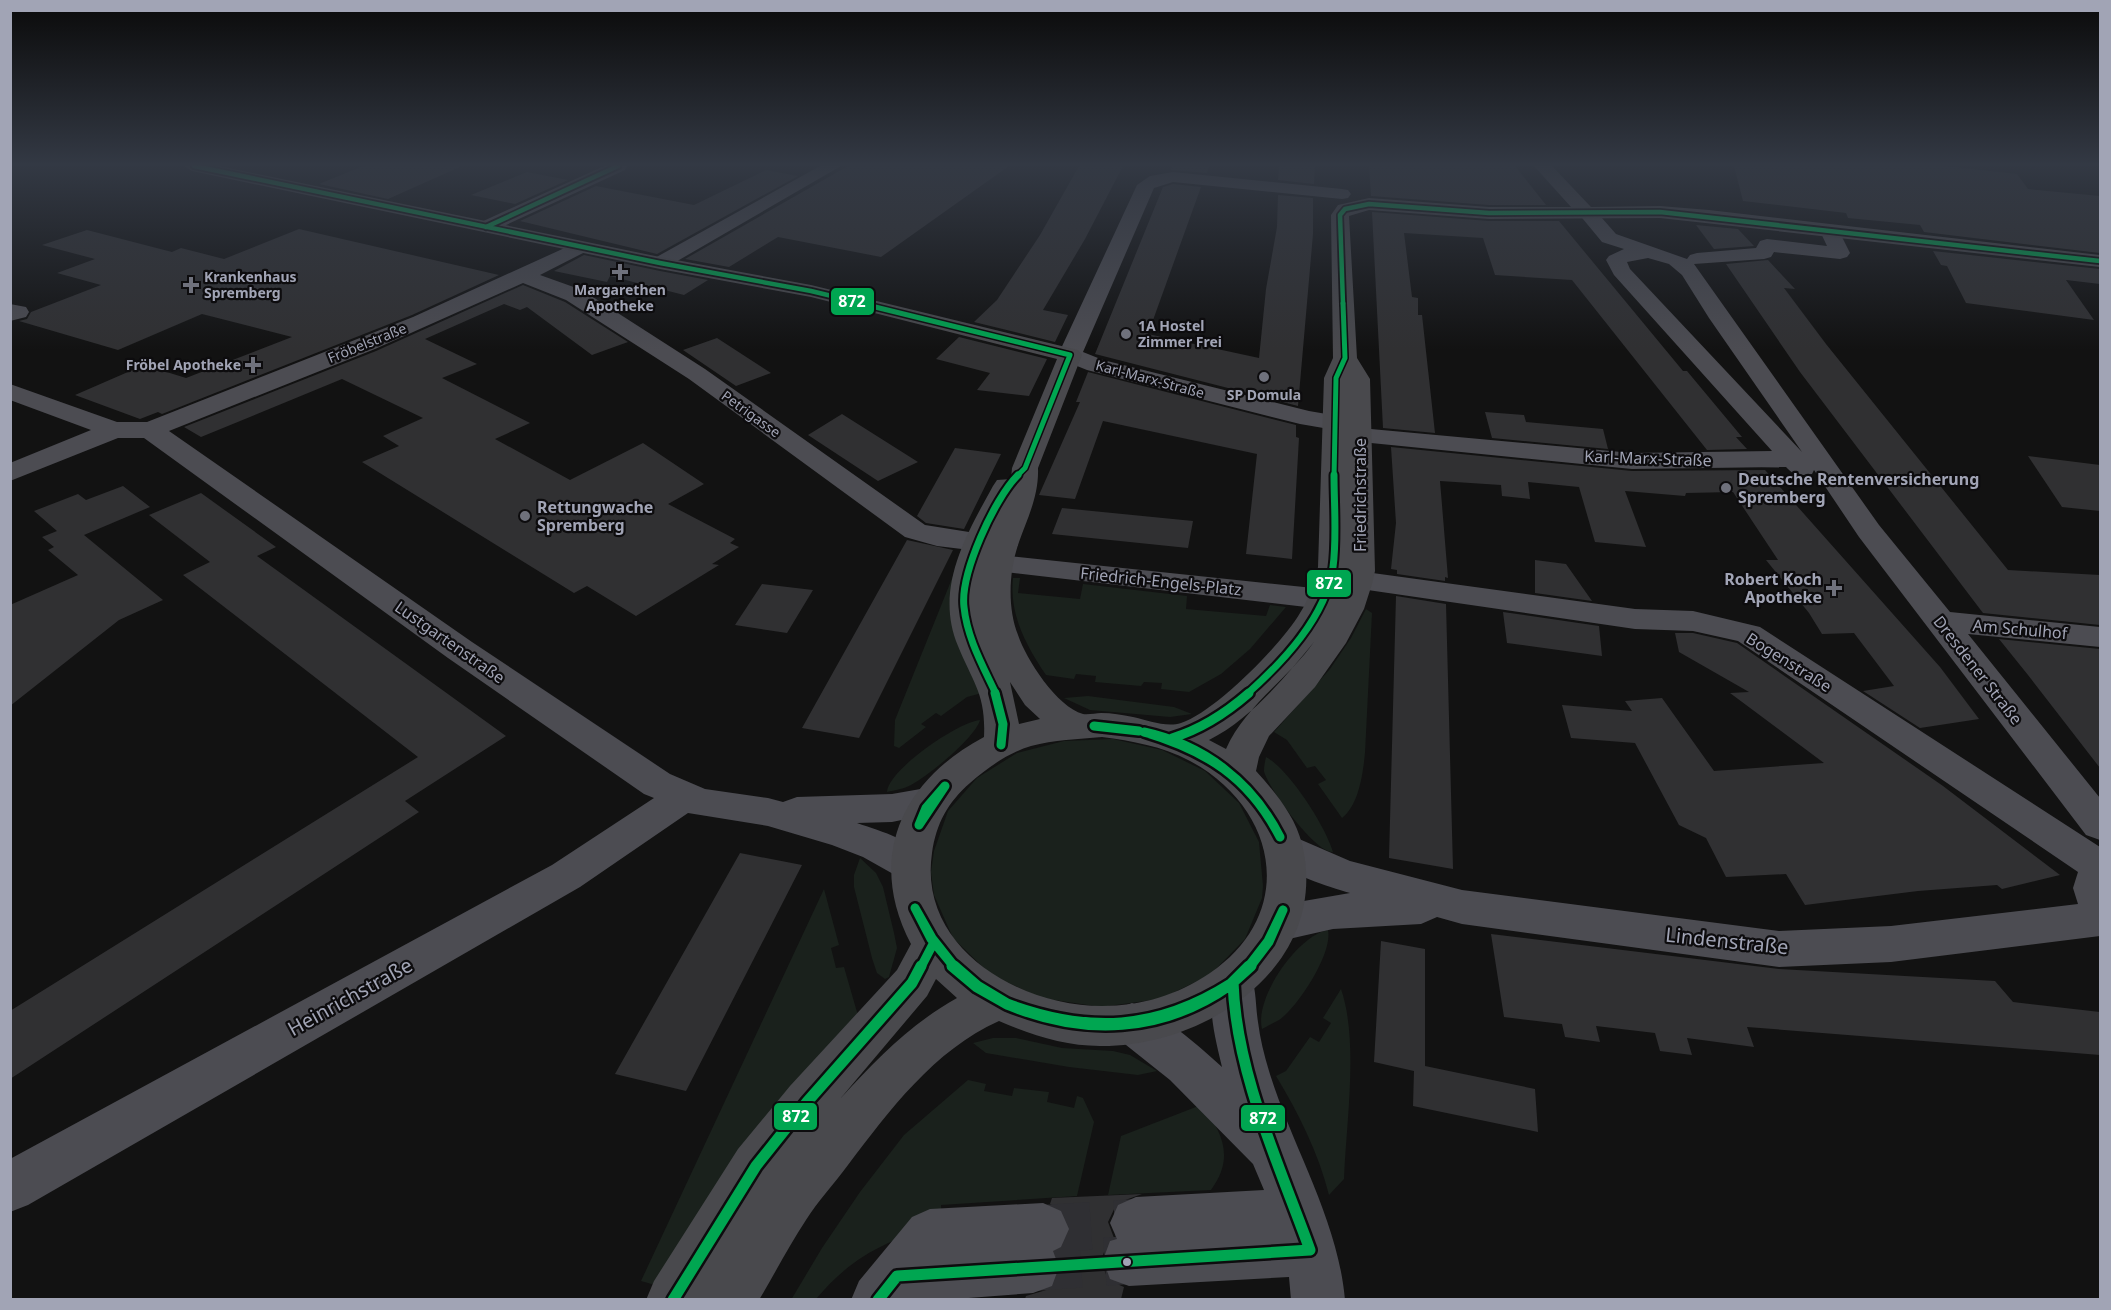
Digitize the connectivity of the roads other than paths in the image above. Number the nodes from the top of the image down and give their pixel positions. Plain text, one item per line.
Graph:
1 (486, 227) edge
2 (724, 227) edge
3 (1127, 227) edge
4 (1340, 227) edge
5 (1599, 227) edge
6 (1810, 227) edge
7 (1829, 229) junction
8 (580, 247) junction
9 (1648, 252) junction
10 (1697, 259) dead end
11 (2100, 261) edge
12 (660, 263) junction
13 (523, 276) junction
14 (10, 310) edge
15 (10, 315) edge
16 (1070, 355) junction
17 (10, 391) edge
18 (1348, 429) junction
19 (114, 430) junction
20 (150, 430) junction
21 (1792, 459) junction
22 (10, 473) edge
23 (1857, 513) junction
24 (994, 551) junction
25 (1358, 580) junction
26 (1323, 599) junction
27 (1939, 621) junction
28 (2100, 637) edge
29 (1076, 726) junction
30 (1172, 738) junction
31 (1001, 745) junction
32 (1237, 775) junction
33 (684, 797) junction
34 (933, 801) junction
35 (768, 812) junction
36 (2100, 825) edge
37 (1283, 847) junction
38 (909, 864) junction
39 (2100, 869) edge
40 (2100, 906) edge
41 (1462, 907) junction
42 (2100, 919) edge
43 (1280, 924) junction
44 (933, 944) junction
45 (1233, 982) junction
46 (999, 1000) junction
47 (1132, 1023) junction
48 (1273, 1151) junction
49 (10, 1187) edge
50 (1304, 1232) junction
51 (1132, 1242) tunnel mouth
52 (1038, 1248) tunnel mouth
53 (888, 1288) edge
54 (673, 1299) edge
55 (729, 1299) edge
56 (1318, 1299) edge

1 - 8 main road, Karl-Marx-Straße
2 - 12 street
3 - 16 street
4 - 18 main road, Friedrichstraße
5 - 9 street, Dresdener Straße
6 - 7 main road
7 - 10 street
7 - 11 main road
8 - 12 main road, Karl-Marx-Straße
8 - 13 street, Fröbelstraße
9 - 21 street, Dresdener Straße
9 - 23 street, Dresdener Straße
12 - 16 main road, Karl-Marx-Straße
13 - 20 street, Fröbelstraße
13 - 24 street, Petrigasse
14 - 15 street
16 - 18 street, Karl-Marx-Straße
16 - 24 main road
17 - 19 street
18 - 21 street, Karl-Marx-Straße
18 - 25 main road, Friedrichstraße
18 - 26 main road, Friedrichstraße
19 - 20 street
19 - 22 street
20 - 33 street, Lustgartenstraße
21 - 23 street, Dresdener Straße
23 - 27 street, Dresdener Straße
24 - 26 street, Friedrich-Engels-Platz
24 - 29 main road
24 - 31 main road
25 - 32 main road, Friedrichstraße
25 - 39 street, Bogenstraße
26 - 30 main road, Friedrichstraße
27 - 28 street, Am Schulhof
27 - 36 street, Dresdener Straße
29 - 30 main road
29 - 31 main road
30 - 32 main road
31 - 34 main road
32 - 37 main road
33 - 35 street, Lustgartenstraße
33 - 49 street, Heinrichstraße
34 - 35 street, Lustgartenstraße
34 - 38 main road
35 - 38 street, Lustgartenstraße
37 - 41 street, Lindenstraße
37 - 43 main road
38 - 44 main road
39 - 40 street
41 - 42 street, Lindenstraße
41 - 43 street, Lindenstraße
43 - 45 main road
44 - 46 main road
44 - 54 main road
45 - 47 main road
45 - 48 street
46 - 47 main road
46 - 55 main road
47 - 48 street
48 - 50 street
50 - 51 street
50 - 56 street
52 - 53 street

